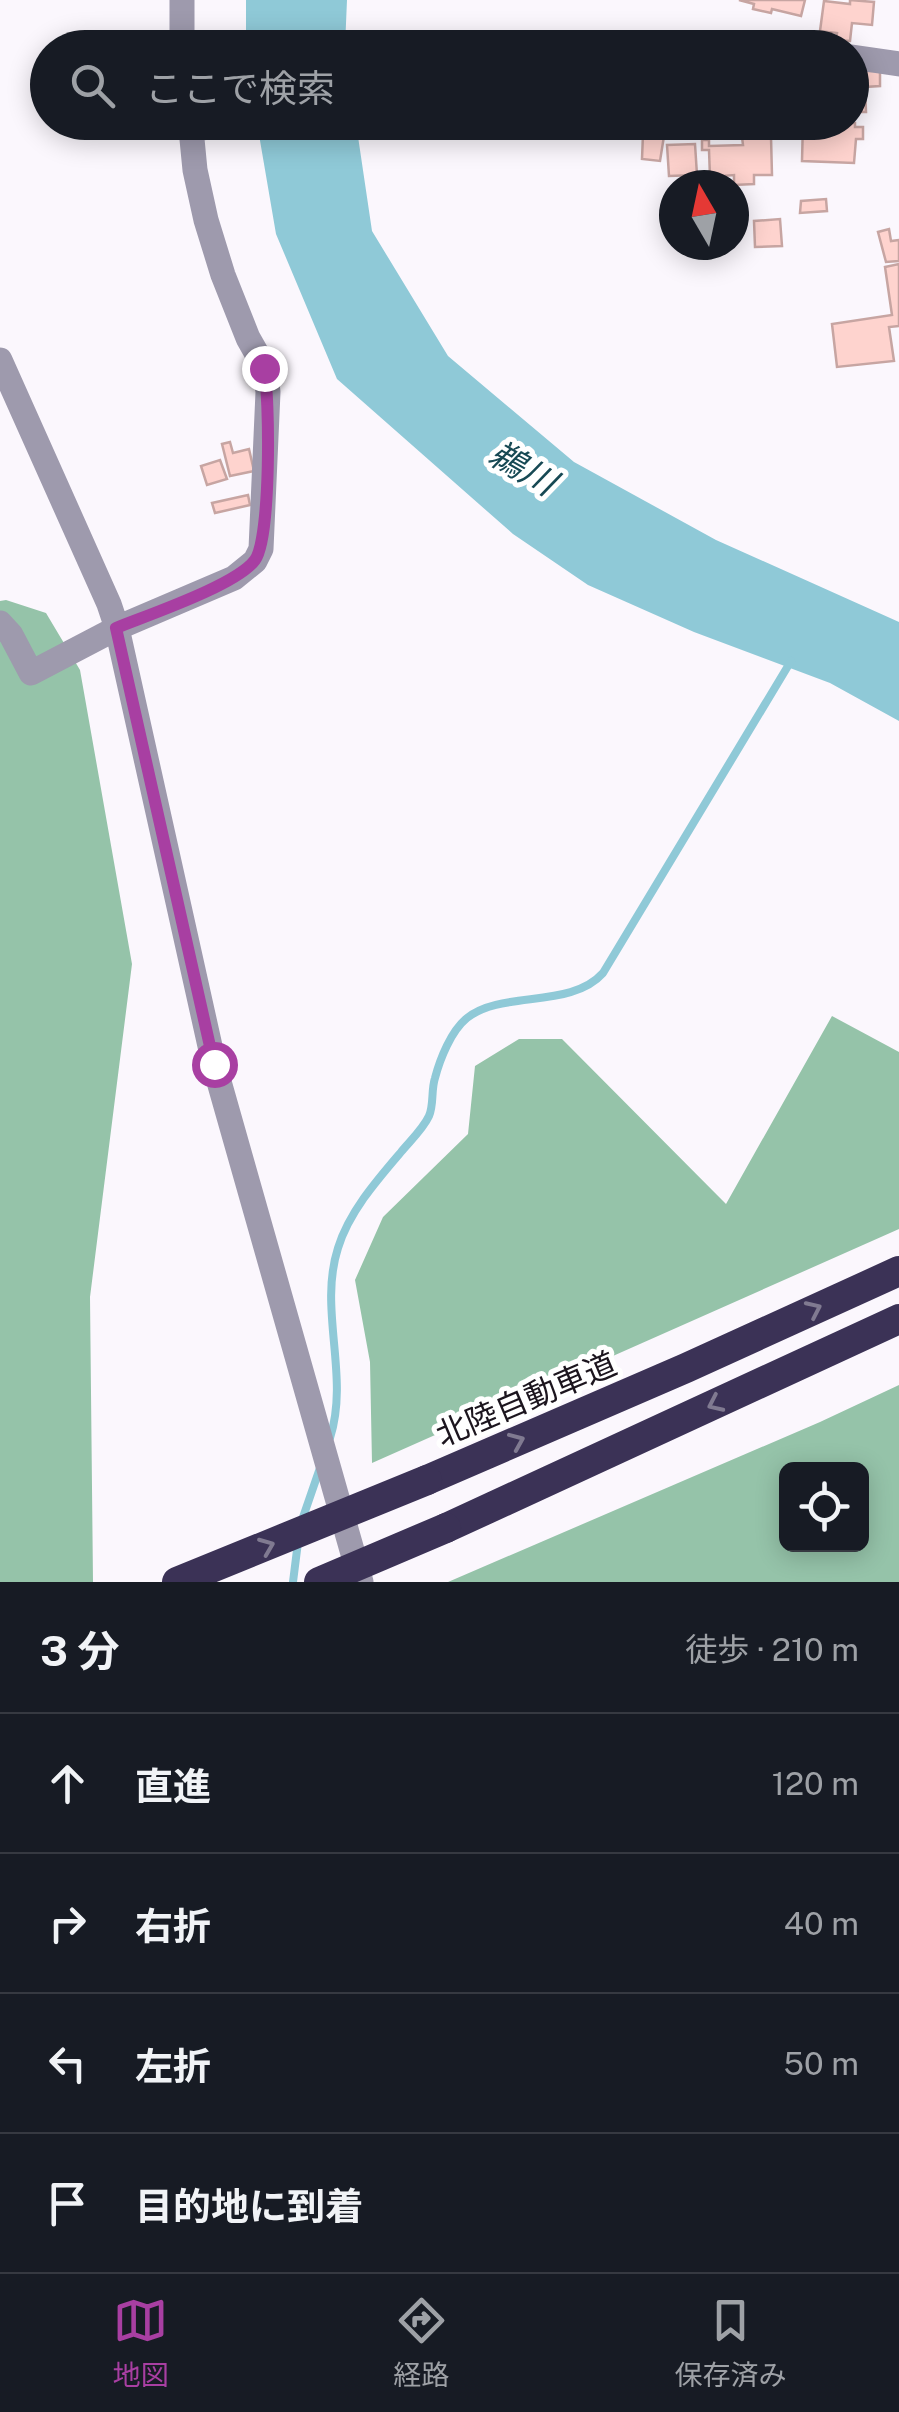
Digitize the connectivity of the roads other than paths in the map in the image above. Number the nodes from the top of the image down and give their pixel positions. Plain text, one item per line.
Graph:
1 (182, 0) edge
2 (182, 30) edge
3 (869, 60) edge
4 (899, 64) edge
5 (192, 140) edge
6 (0, 360) edge
7 (0, 622) edge
8 (116, 628) junction
9 (899, 1270) edge
10 (899, 1319) edge
11 (177, 1582) edge
12 (319, 1582) edge
13 (360, 1582) edge

1 - 2 street
3 - 4 street
5 - 8 street
6 - 8 street
7 - 8 street
8 - 13 street
11 -> 9 highway, 北陸自動車道, bridge
10 -> 12 highway, bridge

